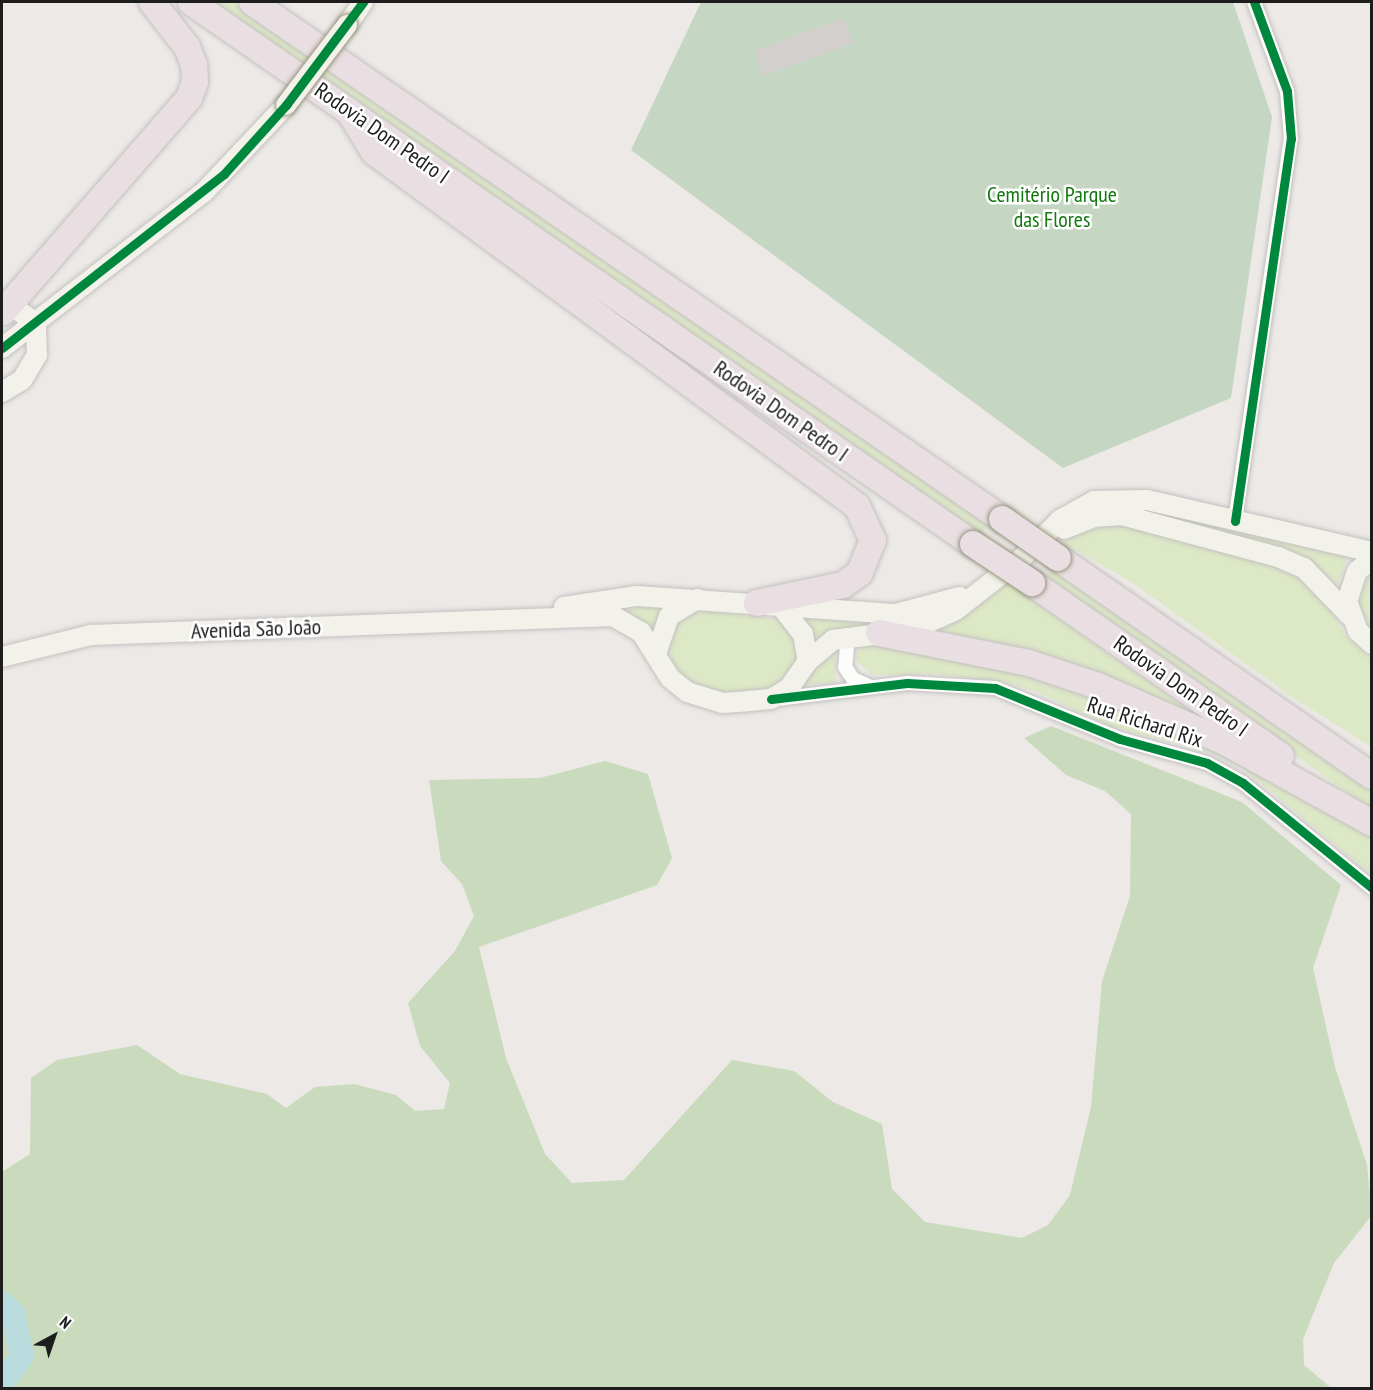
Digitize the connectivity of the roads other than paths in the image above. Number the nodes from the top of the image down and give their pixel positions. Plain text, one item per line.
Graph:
1 (152, 2) edge
2 (191, 2) edge
3 (252, 2) edge
4 (363, 2) edge
5 (1254, 2) edge
6 (349, 111) junction
7 (79, 289) junction
8 (8, 313) edge
9 (36, 323) junction
10 (2, 348) edge
11 (2, 392) edge
12 (1235, 521) junction
13 (1371, 552) edge
14 (1022, 558) junction
15 (1371, 559) edge
16 (995, 581) junction
17 (699, 598) junction
18 (1117, 599) junction
19 (769, 604) junction
20 (1350, 616) junction
21 (514, 618) junction
22 (879, 633) junction
23 (848, 635) junction
24 (1371, 644) edge
25 (656, 654) junction
26 (2, 657) edge
27 (808, 660) junction
28 (870, 687) junction
29 (771, 699) junction
30 (1371, 756) edge
31 (1371, 776) edge
32 (1371, 821) edge
33 (1371, 888) edge

1 - 8 highway
2 - 6 highway, Rodovia Dom Pedro I
3 - 18 highway, Rodovia Dom Pedro I, bridge
4 - 7 main road, bridge
5 - 12 street
6 - 19 highway
6 - 32 highway, Rodovia Dom Pedro I, bridge
7 - 8 main road
7 - 9 main road
8 - 9 main road
9 - 10 main road
9 - 11 main road
12 - 13 main road
12 - 14 main road
14 - 16 main road
14 - 20 main road
15 - 20 main road
16 - 19 main road
16 - 22 main road
17 - 19 main road
17 - 21 main road
17 - 25 main road
18 - 30 highway
18 - 31 highway, Rodovia Dom Pedro I
19 - 27 main road
20 - 24 main road
21 - 25 main road
21 - 26 main road, Avenida São João
22 - 23 main road
22 - 32 highway
23 - 27 main road
23 - 28 street
25 - 29 main road
27 - 29 main road
28 - 29 street, Rua Richard Rix
28 - 33 street, Rua Richard Rix

